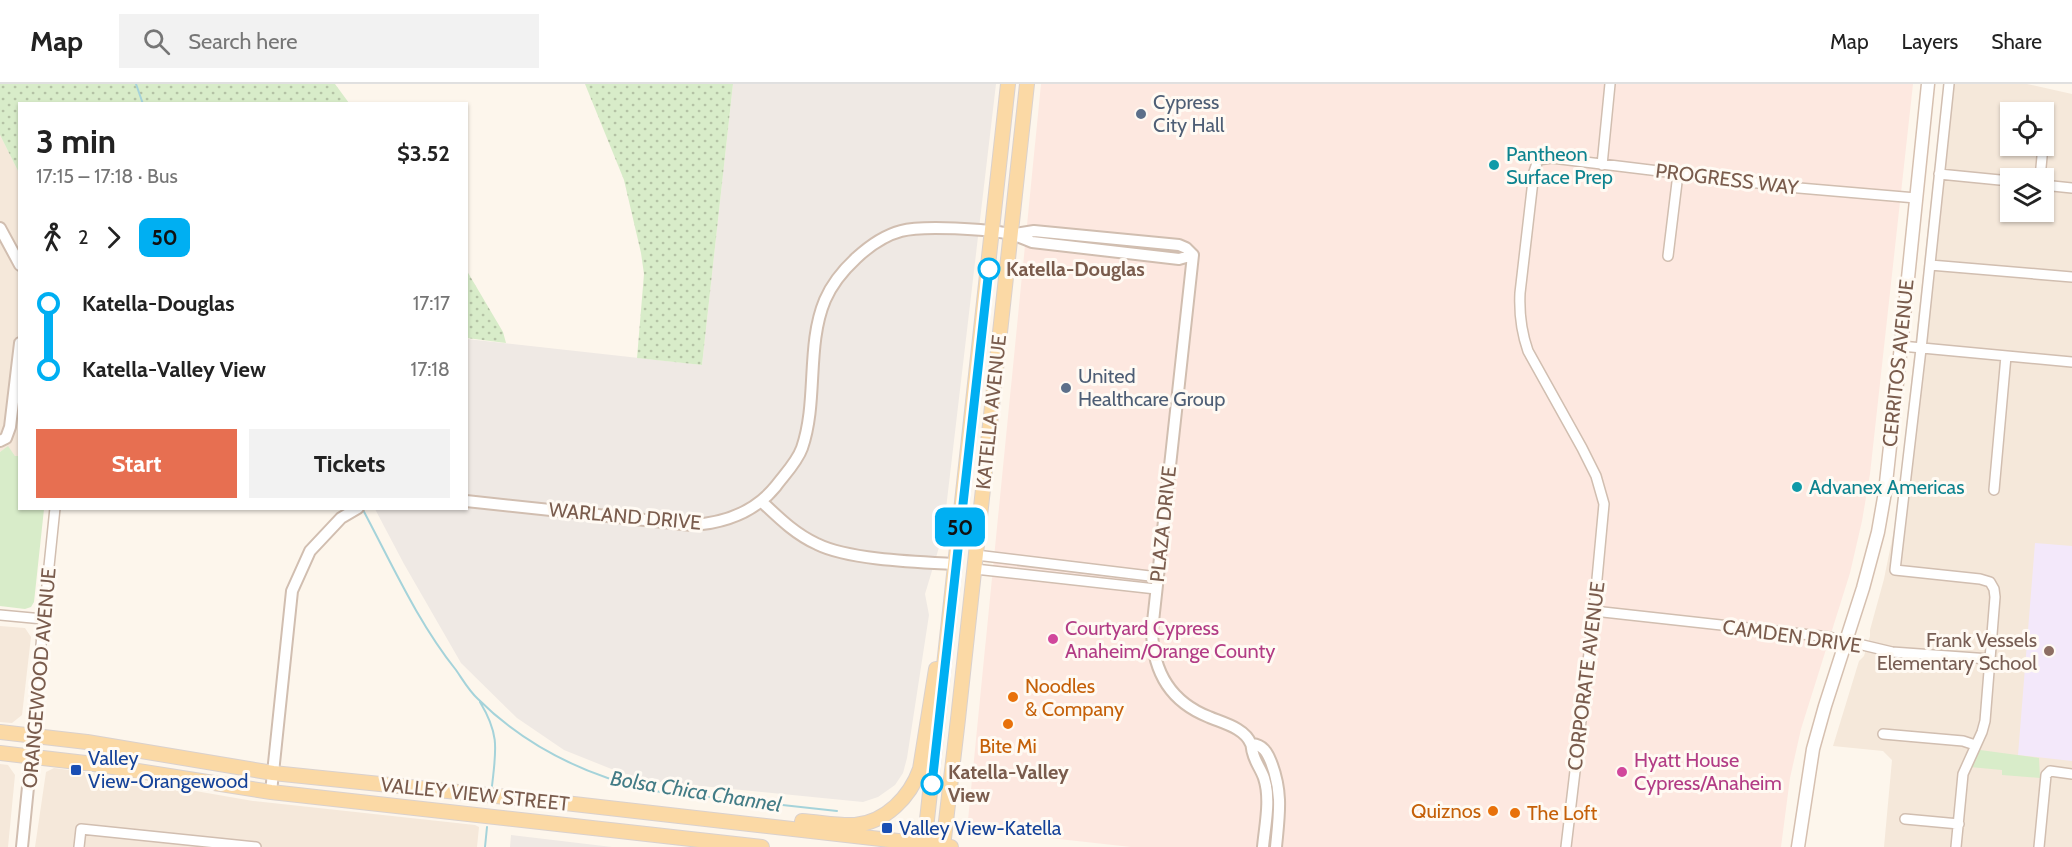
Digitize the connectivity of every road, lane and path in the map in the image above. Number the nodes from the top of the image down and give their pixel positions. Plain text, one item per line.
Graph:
1 (1008, 84) edge
2 (1027, 84) edge
3 (1610, 84) edge
4 (1928, 84) edge
5 (1949, 84) edge
6 (1602, 165) junction
7 (1678, 174) junction
8 (1939, 174) junction
9 (2000, 181) edge
10 (2054, 186) edge
11 (2072, 188) edge
12 (1916, 198) junction
13 (0, 228) edge
14 (993, 232) junction
15 (1011, 234) junction
16 (1193, 255) joint
17 (1668, 256) dead end
18 (18, 261) edge
19 (1930, 265) junction
20 (2072, 278) edge
21 (1901, 346) junction
22 (1921, 349) junction
23 (2006, 356) junction
24 (2072, 362) edge
25 (18, 367) edge
26 (1, 441) edge
27 (1994, 490) dead end
28 (468, 501) edge
29 (761, 501) junction
30 (1604, 504) joint
31 (55, 510) edge
32 (354, 510) edge
33 (958, 545) junction
34 (975, 562) junction
35 (956, 564) junction
36 (1158, 577) junction
37 (1156, 589) junction
38 (972, 594) junction
39 (1594, 612) junction
40 (0, 615) edge
41 (43, 619) junction
42 (1846, 640) junction
43 (947, 642) junction
44 (1990, 660) junction
45 (0, 732) edge
46 (1883, 734) dead end
47 (33, 736) junction
48 (1252, 744) junction
49 (1975, 745) junction
50 (0, 753) edge
51 (32, 756) junction
52 (273, 773) junction
53 (2072, 774) edge
54 (271, 792) junction
55 (1905, 819) dead end
56 (722, 820) junction
57 (1959, 824) junction
58 (710, 844) edge
59 (924, 845) edge
60 (22, 847) edge
61 (79, 847) edge
62 (256, 847) edge
63 (762, 847) edge
64 (945, 847) edge
65 (1263, 847) edge
66 (1276, 847) edge
67 (1566, 847) edge
68 (1798, 847) edge
69 (1956, 847) edge
70 (2039, 847) edge

1 - 14 main road, KATELLA AVENUE
2 - 15 main road, KATELLA AVENUE
3 - 6 street
4 - 12 main road, CERRITOS AVENUE
5 - 8 street
6 - 7 street, PROGRESS WAY
6 - 30 street, PROGRESS WAY
7 - 12 street, PROGRESS WAY
7 - 17 street
8 - 9 street
8 - 19 street
10 - 11 street
12 - 21 main road, CERRITOS AVENUE
13 - 18 street
14 - 15 street, WARLAND DRIVE
14 - 29 street, WARLAND DRIVE
14 - 33 main road, KATELLA AVENUE
15 - 16 street, WARLAND DRIVE
15 - 34 main road, KATELLA AVENUE
16 - 36 street, PLAZA DRIVE
19 - 20 street
19 - 22 street
21 - 22 street
21 - 42 main road, CERRITOS AVENUE
22 - 23 street
22 - 44 street
23 - 24 street
23 - 27 street
25 - 26 street
28 - 29 street, WARLAND DRIVE
29 - 35 street
30 - 39 street, CORPORATE AVENUE
31 - 41 street, ORANGEWOOD AVENUE
32 - 52 street
33 - 34 main road
33 - 35 main road, KATELLA AVENUE
34 - 36 street
34 - 37 street
34 - 38 main road, KATELLA AVENUE
35 - 38 main road
35 - 43 main road, KATELLA AVENUE
36 - 37 street, PLAZA DRIVE
37 - 48 street, PLAZA DRIVE
38 - 64 main road, KATELLA AVENUE
39 - 42 street, CAMDEN DRIVE
39 - 67 street, CORPORATE AVENUE
40 - 41 street
41 - 47 street, ORANGEWOOD AVENUE
42 - 44 street, CAMDEN DRIVE
42 - 68 main road, CERRITOS AVENUE
43 - 56 main road
43 - 59 main road, KATELLA AVENUE
44 - 49 street
45 - 47 main road, VALLEY VIEW STREET
46 - 49 street
47 - 51 street, ORANGEWOOD AVENUE
47 - 52 main road, VALLEY VIEW STREET
48 - 65 street
48 - 66 street, PLAZA DRIVE
49 - 57 street
50 - 51 main road, VALLEY VIEW STREET
51 - 54 main road, VALLEY VIEW STREET
51 - 60 street, ORANGEWOOD AVENUE
52 - 54 street
52 - 56 main road, VALLEY VIEW STREET
53 - 70 street
54 - 58 main road, VALLEY VIEW STREET
55 - 57 street
56 - 59 main road, VALLEY VIEW STREET
57 - 69 street
58 - 63 main road, VALLEY VIEW STREET
59 - 64 main road, VALLEY VIEW STREET
61 - 62 street

